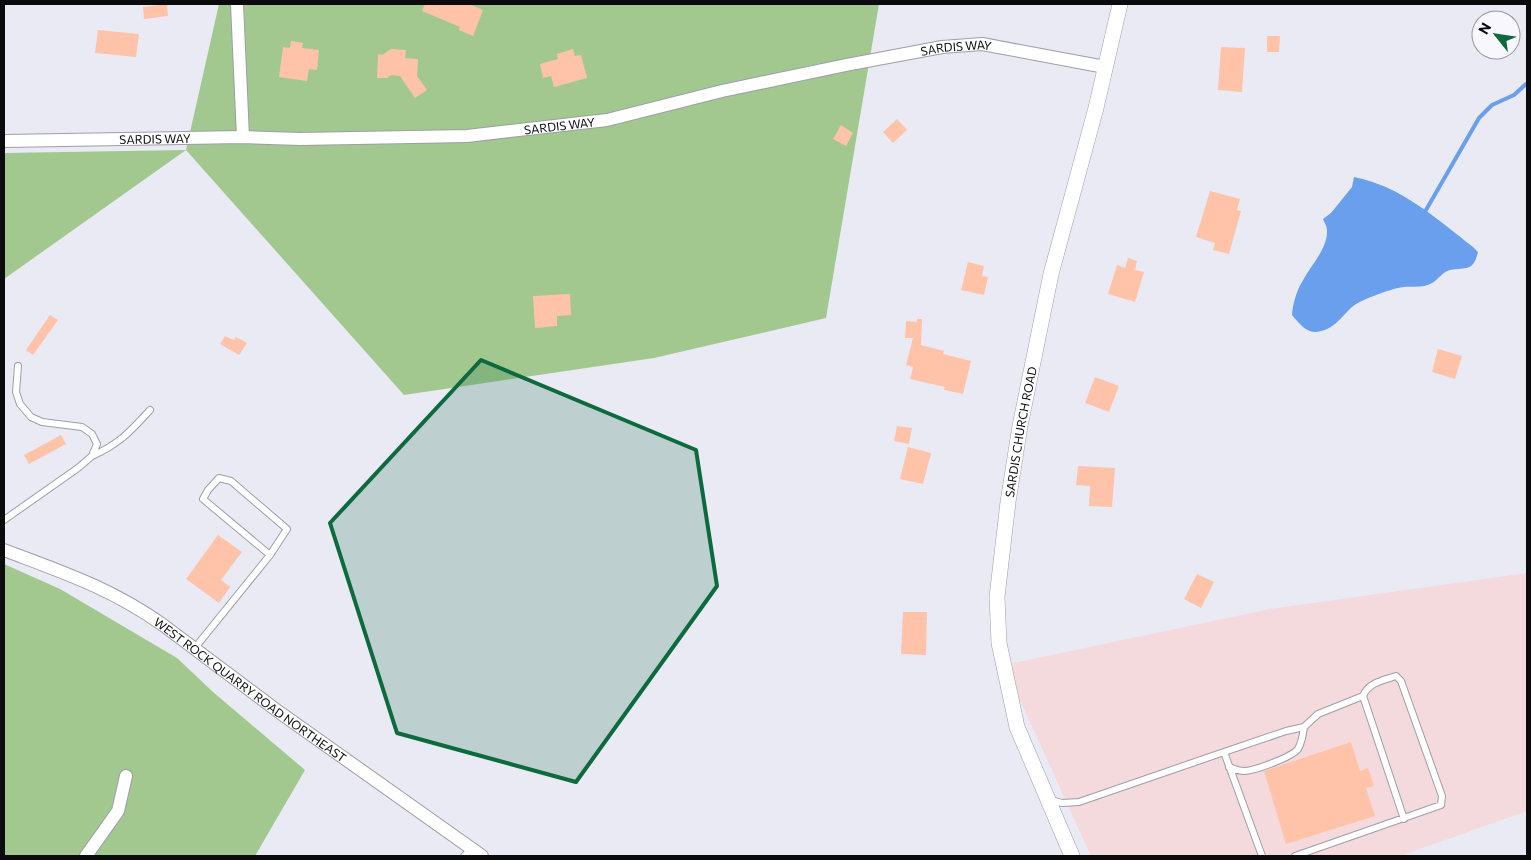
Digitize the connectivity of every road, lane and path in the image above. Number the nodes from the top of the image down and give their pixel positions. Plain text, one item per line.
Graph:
1 (237, 4) edge
2 (1120, 4) edge
3 (1105, 67) junction
4 (243, 137) junction
5 (4, 141) edge
6 (18, 366) dead end
7 (150, 410) dead end
8 (92, 456) junction
9 (4, 520) edge
10 (4, 550) edge
11 (270, 555) junction
12 (194, 649) junction
13 (1362, 696) junction
14 (1304, 727) junction
15 (1224, 752) junction
16 (1229, 766) junction
17 (126, 776) dead end
18 (1047, 799) junction
19 (1404, 819) junction
20 (472, 854) edge
21 (86, 856) edge
22 (1072, 856) edge
23 (1262, 856) edge
24 (1295, 856) edge

1 - 4 street
2 - 3 street, SARDIS CHURCH ROAD
3 - 4 street, SARDIS WAY
3 - 18 street, SARDIS CHURCH ROAD
4 - 5 street, SARDIS WAY
6 - 8 lane
7 - 8 lane
8 - 9 lane
10 - 12 street, WEST ROCK QUARRY ROAD NORTHEAST
11 - 11 lane
11 - 12 lane
12 - 20 street, WEST ROCK QUARRY ROAD NORTHEAST
13 - 14 lane
13 - 19 lane
13 - 19 lane
14 - 15 lane
14 - 16 lane
15 - 16 lane
15 - 18 lane
16 - 23 lane
17 - 21 street
18 - 22 street, SARDIS CHURCH ROAD
19 - 24 lane

